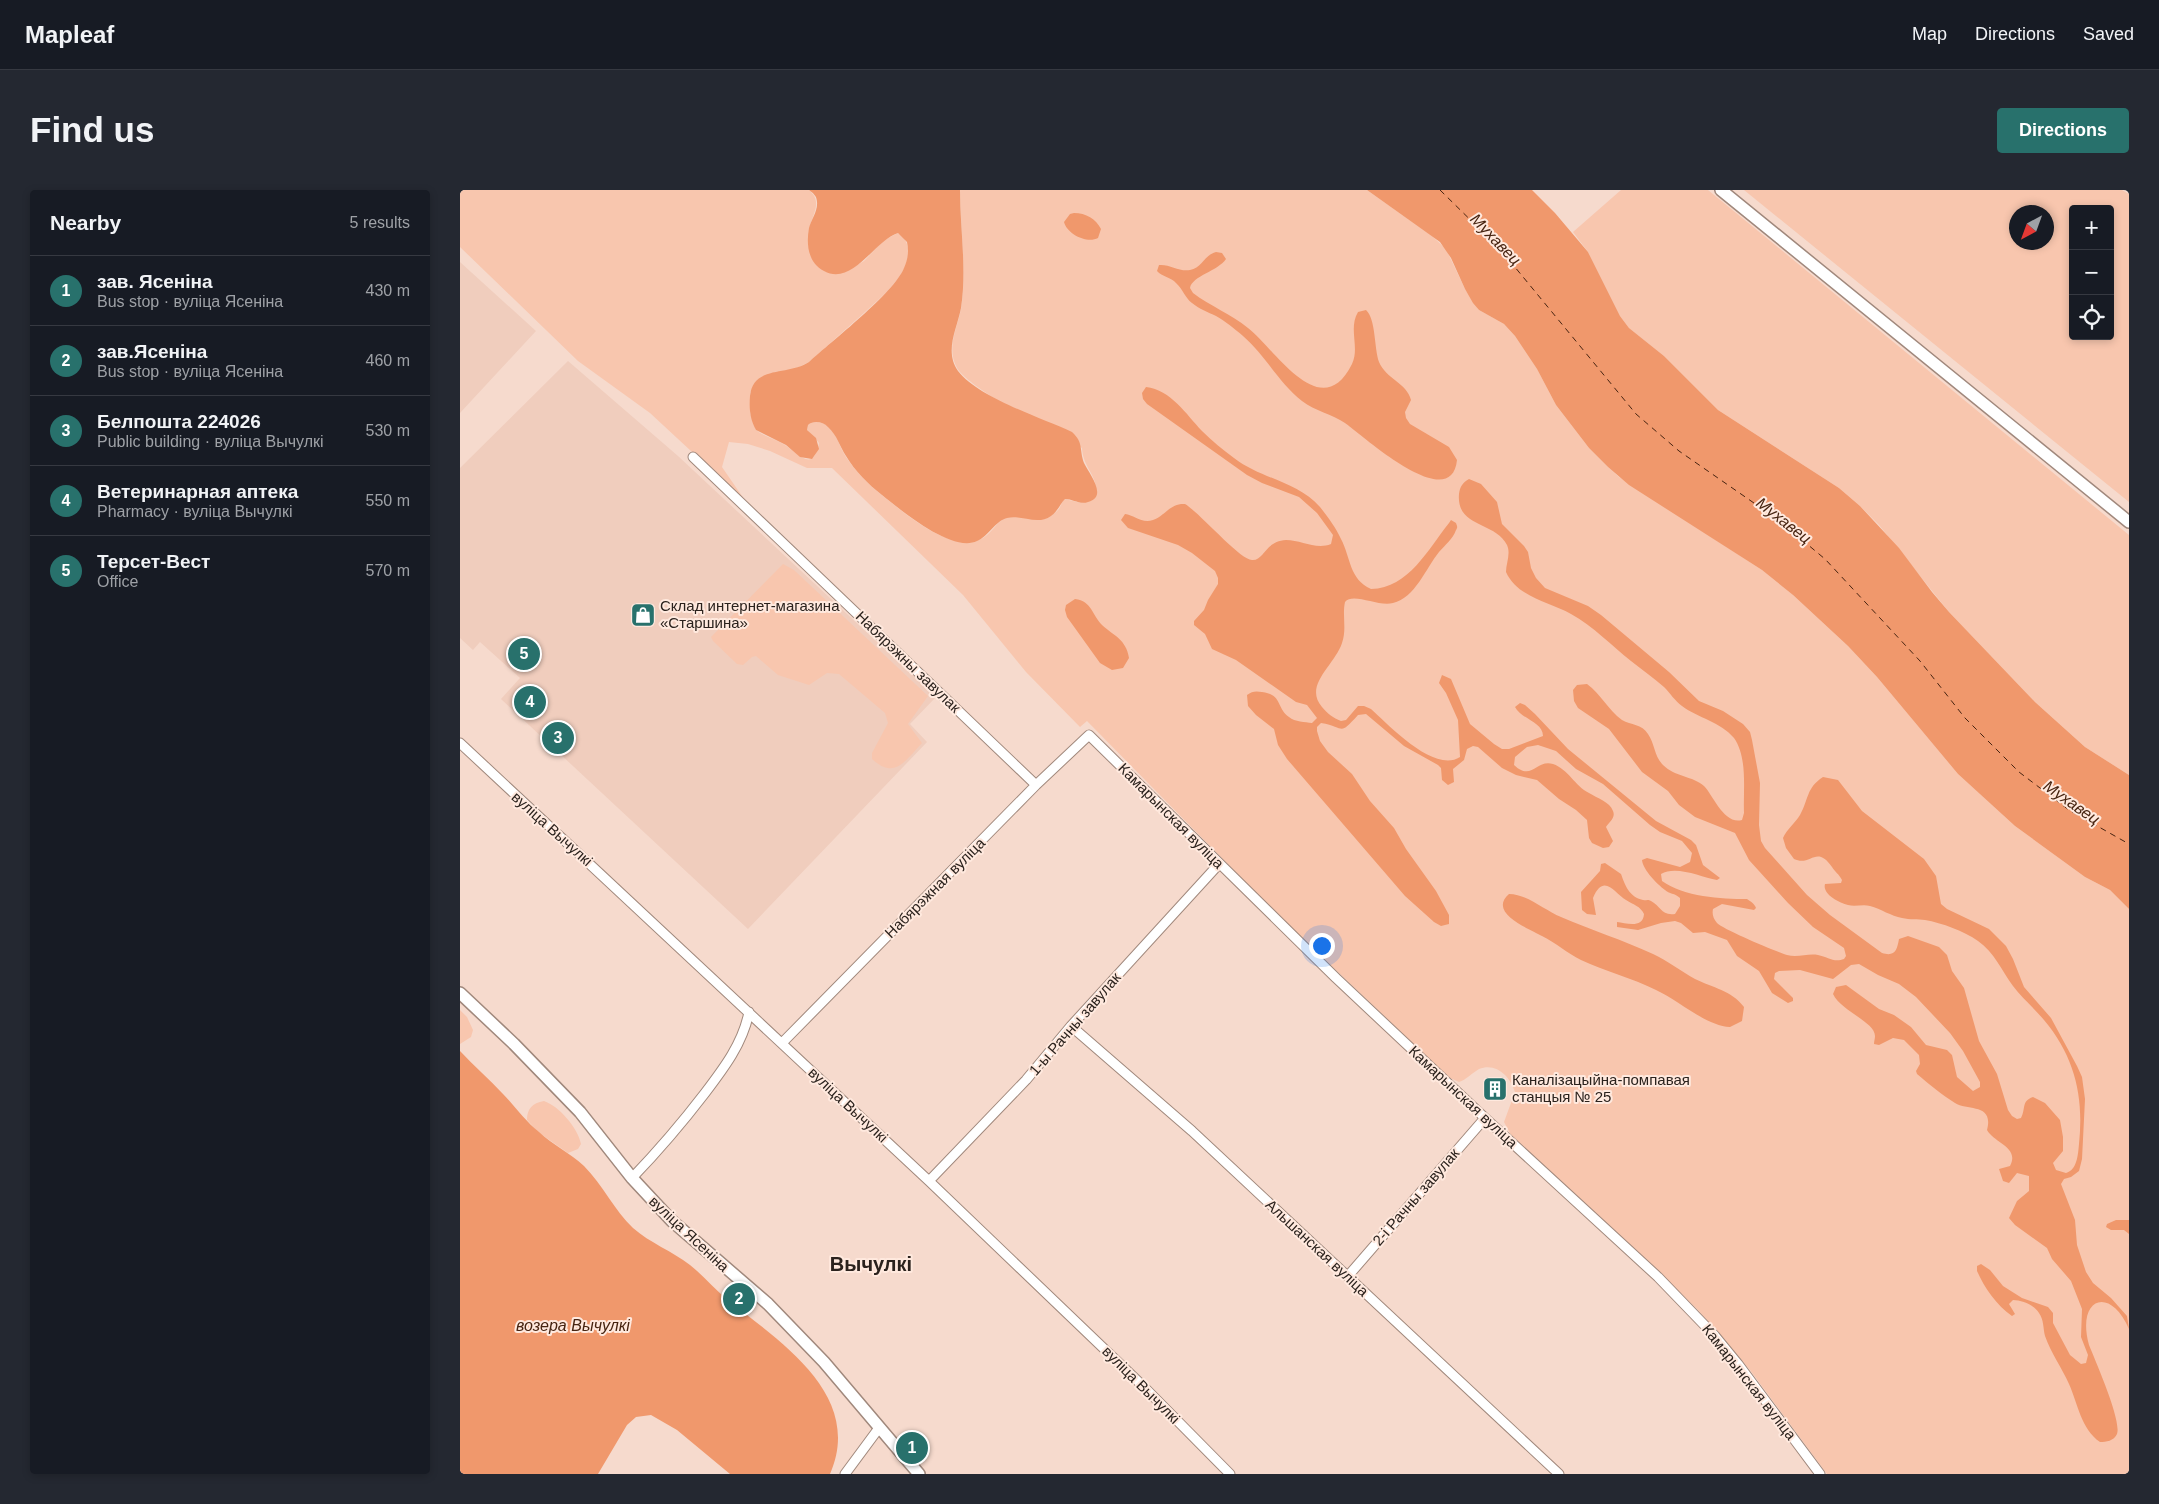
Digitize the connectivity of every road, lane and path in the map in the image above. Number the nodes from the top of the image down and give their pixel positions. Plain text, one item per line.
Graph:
1 (1722, 190) edge
2 (693, 457) dead end
3 (2129, 522) edge
4 (1089, 735) joint
5 (460, 743) edge
6 (1036, 785) junction
7 (1219, 864) junction
8 (460, 993) edge
9 (749, 1012) junction
10 (1071, 1026) junction
11 (782, 1043) junction
12 (1485, 1118) junction
13 (632, 1178) junction
14 (929, 1181) junction
15 (1348, 1276) junction
16 (879, 1428) junction
17 (845, 1474) edge
18 (919, 1474) edge
19 (1230, 1474) edge
20 (1559, 1474) edge
21 (1820, 1474) edge

1 - 3 street
2 - 6 street, Набярэжны завулак
4 - 6 street, Набярэжная вуліца
4 - 7 street, Камарынская вуліца
5 - 9 street, вуліца Вычулкі
6 - 11 street, Набярэжная вуліца
7 - 10 street, 1-ы Рачны завулак
7 - 12 street, Камарынская вуліца
8 - 13 street, вуліца Ясеніна
9 - 11 street, вуліца Вычулкі
9 - 13 street
10 - 14 street, 1-ы Рачны завулак
10 - 15 street, Альшанская вуліца
11 - 14 street, вуліца Вычулкі
12 - 15 street, 2-і Рачны завулак
12 - 21 street, Камарынская вуліца
13 - 16 street, вуліца Ясеніна
14 - 19 street, вуліца Вычулкі
15 - 20 street, Альшанская вуліца
16 - 17 street
16 - 18 street, вуліца Ясеніна

